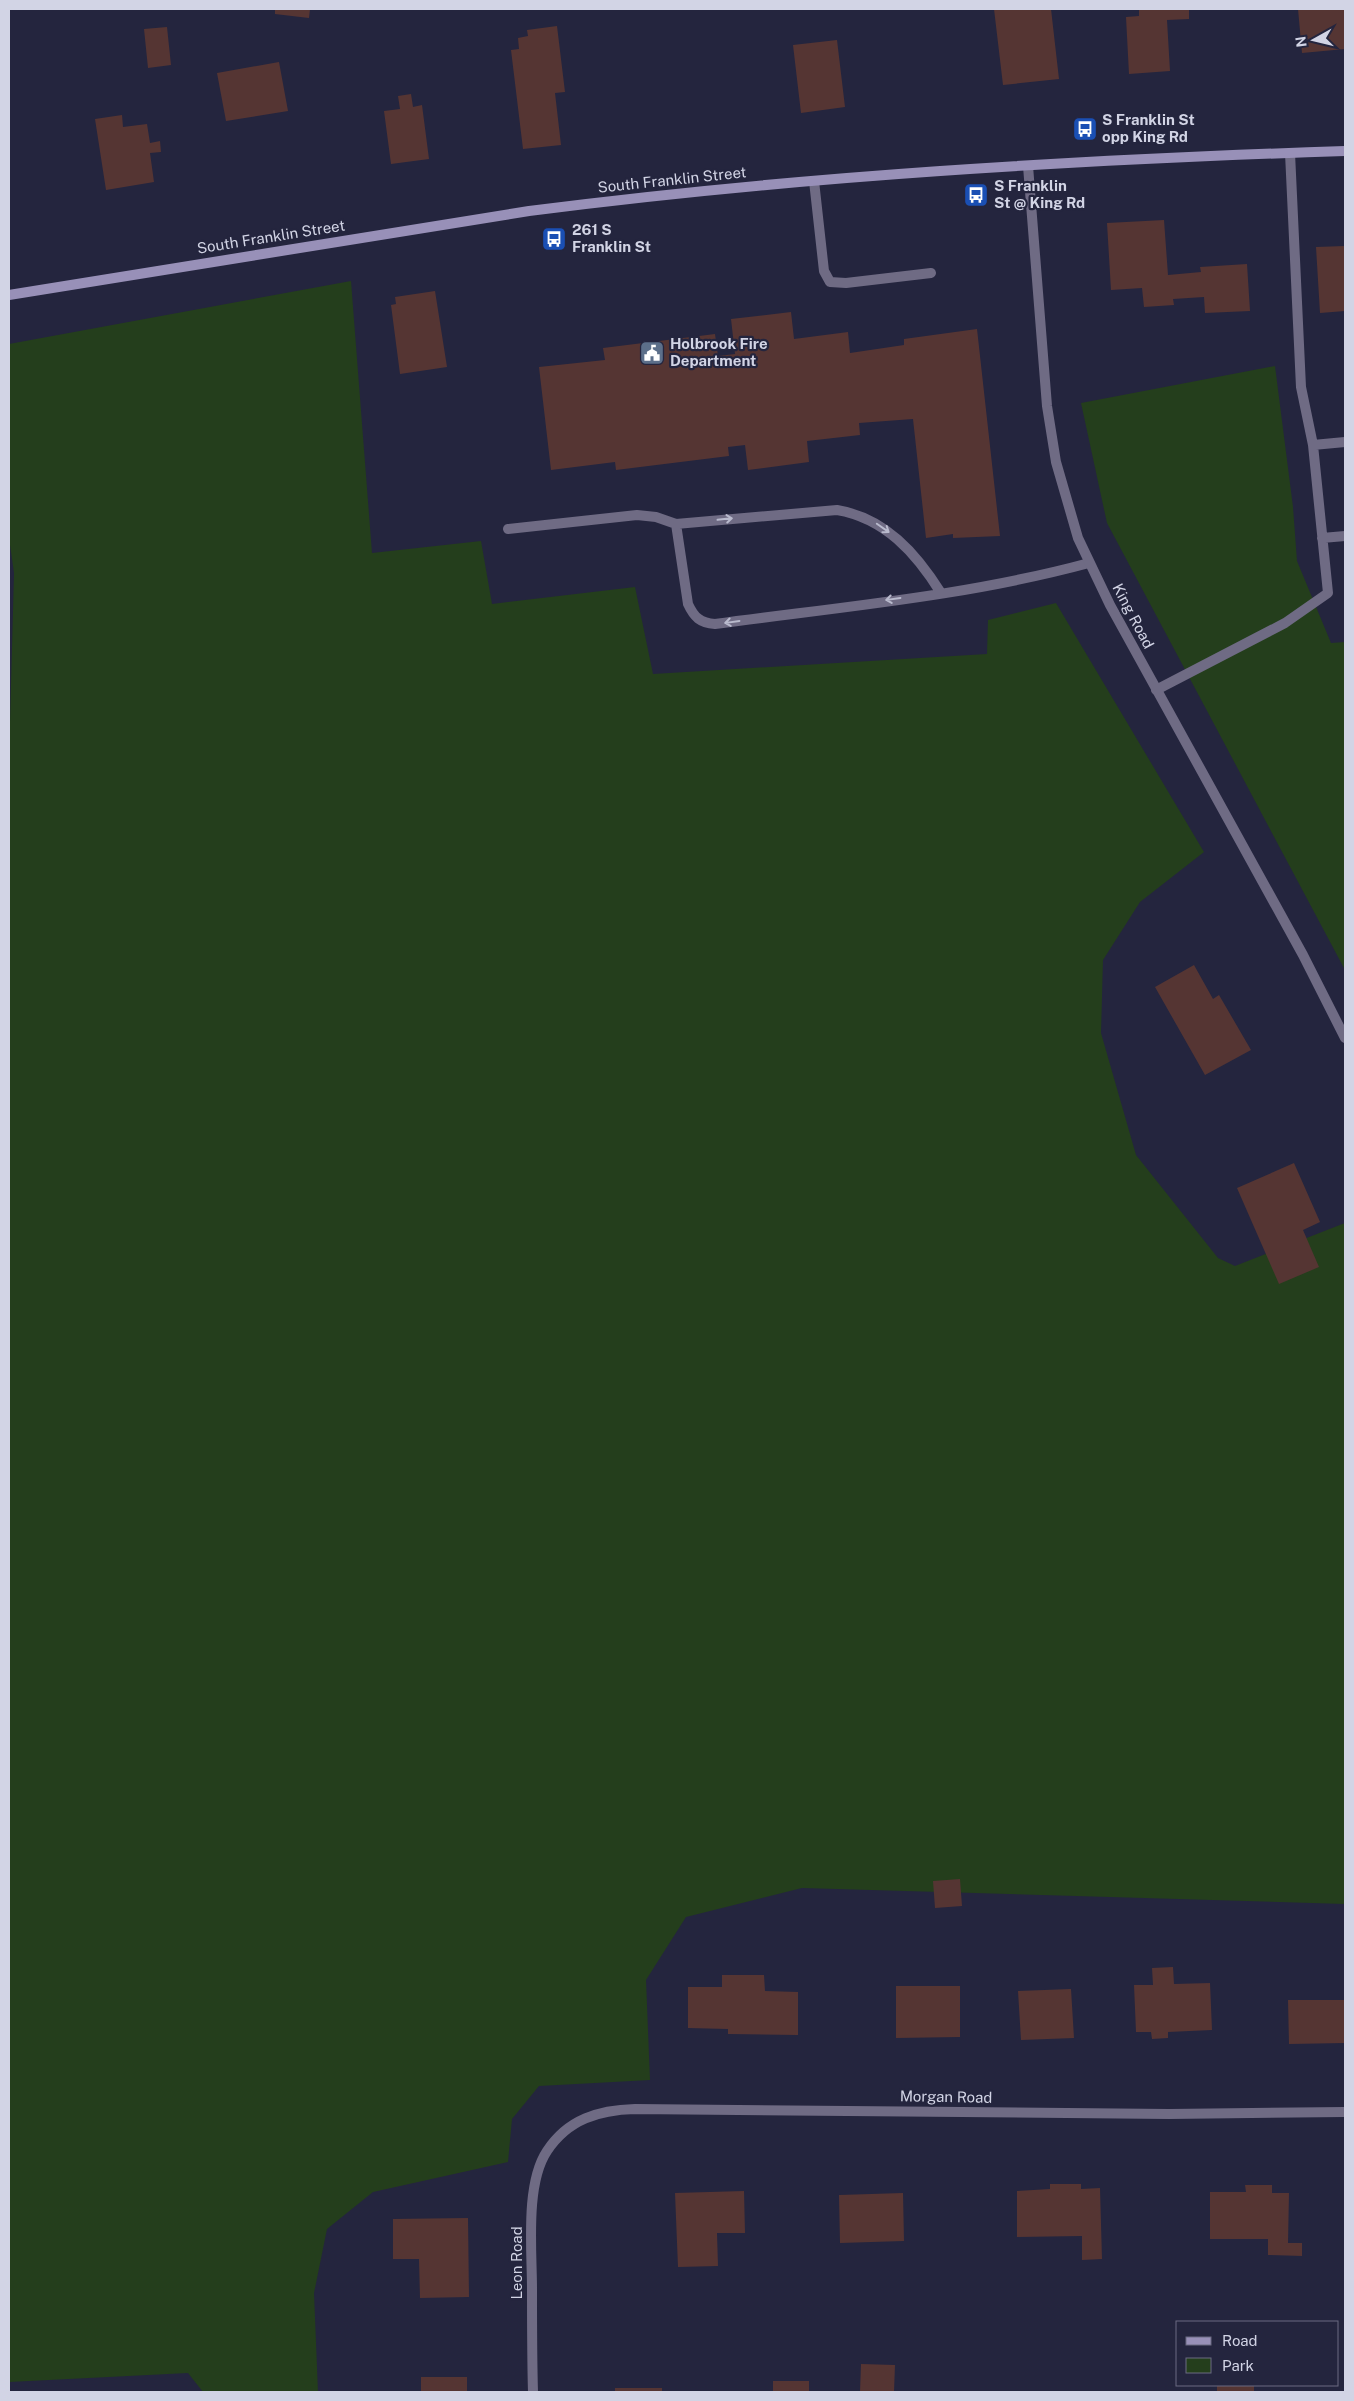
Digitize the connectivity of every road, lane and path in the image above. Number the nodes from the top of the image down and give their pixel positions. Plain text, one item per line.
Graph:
1 (1345, 151) edge
2 (1290, 153) junction
3 (1028, 166) junction
4 (814, 181) junction
5 (931, 273) dead end
6 (9, 295) edge
7 (1345, 442) edge
8 (1312, 445) junction
9 (676, 524) junction
10 (508, 529) dead end
11 (1345, 536) edge
12 (1322, 538) junction
13 (1089, 563) junction
14 (942, 592) junction
15 (1156, 690) junction
16 (1345, 1038) edge
17 (1345, 2112) edge
18 (556, 2139) joint
19 (533, 2392) edge

1 - 2 main road, South Franklin Street
2 - 3 main road, South Franklin Street
2 - 8 street
3 - 4 main road, South Franklin Street
3 - 13 street, King Road
4 - 5 street
4 - 6 main road, South Franklin Street
7 - 8 street
8 - 12 street
9 - 10 street
9 -> 14 street
14 -> 9 street
11 - 12 street
12 - 15 street
13 - 14 street
13 - 15 street, King Road
15 - 16 street, King Road
17 - 18 street, Morgan Road
18 - 19 street, Leon Road

